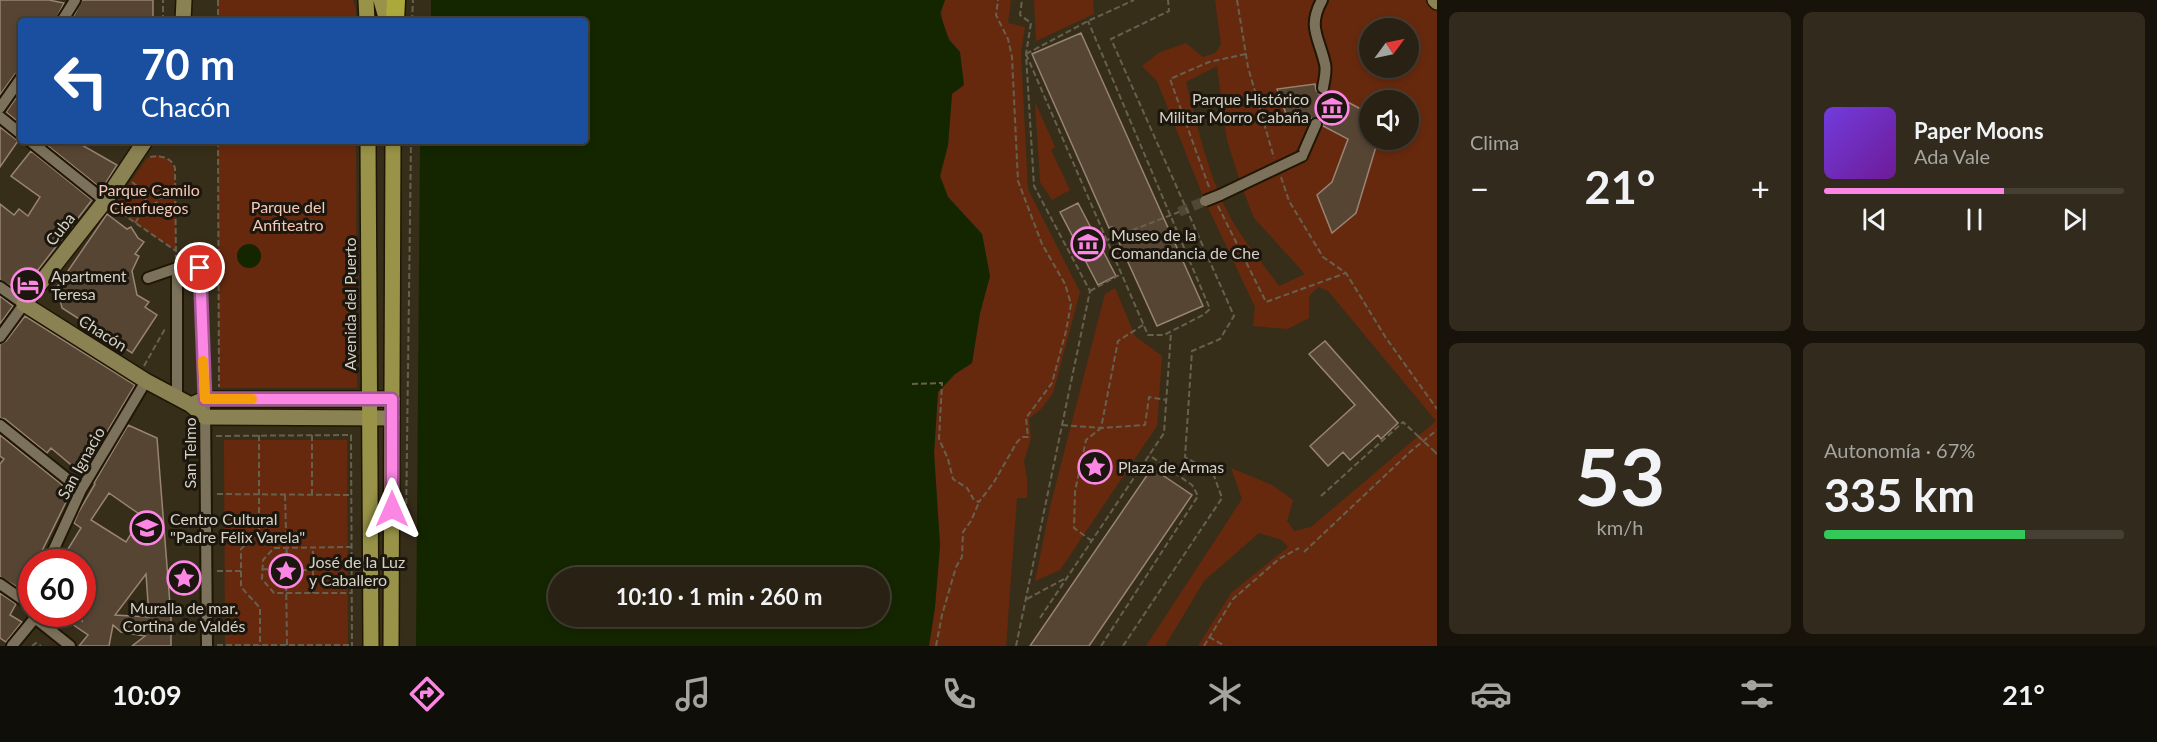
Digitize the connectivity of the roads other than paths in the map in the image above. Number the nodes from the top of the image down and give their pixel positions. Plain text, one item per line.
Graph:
1 (75, 0) edge
2 (184, 0) edge
3 (366, 0) edge
4 (381, 0) edge
5 (396, 0) edge
6 (1322, 0) edge
7 (64, 18) edge
8 (183, 18) edge
9 (367, 18) edge
10 (386, 18) edge
11 (395, 18) edge
12 (18, 82) edge
13 (1323, 88) tunnel mouth
14 (0, 108) edge
15 (0, 117) edge
16 (1316, 124) tunnel mouth
17 (18, 132) edge
18 (34, 144) edge
19 (143, 144) edge
20 (368, 144) edge
21 (393, 144) edge
22 (105, 201) junction
23 (1205, 201) tunnel mouth
24 (177, 268) junction
25 (148, 278) dead end
26 (0, 287) edge
27 (24, 304) junction
28 (0, 337) edge
29 (142, 378) junction
30 (370, 399) junction
31 (392, 399) junction
32 (191, 400) junction
33 (205, 417) junction
34 (370, 418) junction
35 (392, 418) junction
36 (0, 425) edge
37 (81, 490) junction
38 (54, 549) edge
39 (0, 584) edge
40 (18, 598) edge
41 (22, 627) edge
42 (50, 627) edge
43 (12, 646) edge
44 (70, 646) edge
45 (207, 646) edge
46 (371, 646) edge
47 (391, 646) edge

1 - 7 street
2 - 8 street
3 - 9 main road
4 - 10 main road
5 - 11 highway
6 - 13 street
12 - 14 street
15 - 17 street
16 - 23 street, bridge
18 - 22 street
19 - 22 street, Cuba
20 - 30 main road, Avenida del Puerto
21 - 31 main road
22 - 27 street, Cuba
24 - 25 street
24 - 32 street, San Telmo
24 - 32 street, San Telmo
26 - 27 street, Chacón
27 - 28 street, Cuba
27 - 29 street, Chacón
29 - 32 street, Chacón
29 - 37 street, San Ignacio
30 - 31 street, Chacón
30 - 32 street, Chacón
30 - 34 main road, Avenida del Puerto
31 - 35 main road
32 - 33 street, Chacón
33 - 34 street
33 - 45 street, San Telmo
34 - 35 street
34 - 46 main road, Avenida del Puerto
35 - 47 main road
36 - 37 street
37 - 38 street, San Ignacio
39 - 40 street
41 - 43 street
42 - 44 street

